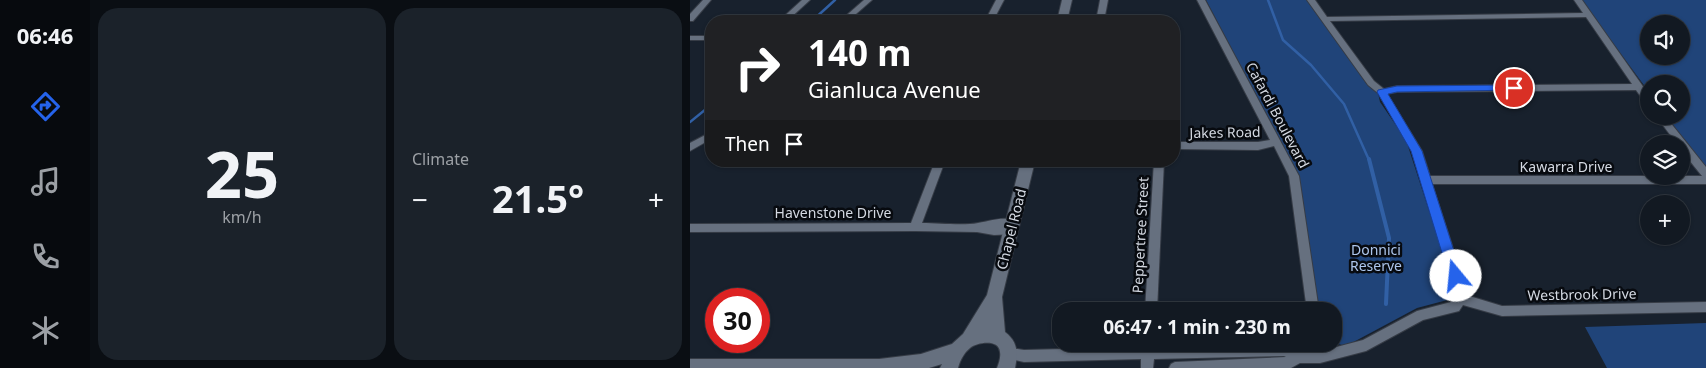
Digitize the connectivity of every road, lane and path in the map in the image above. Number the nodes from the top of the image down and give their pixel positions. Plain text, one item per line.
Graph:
1 (708, 0) edge
2 (806, 0) edge
3 (868, 0) edge
4 (1000, 0) edge
5 (1067, 0) edge
6 (1104, 0) edge
7 (1201, 0) edge
8 (1311, 0) edge
9 (1578, 0) edge
10 (790, 15) edge
11 (851, 15) edge
12 (992, 15) edge
13 (1063, 15) edge
14 (1101, 15) edge
15 (1589, 15) junction
16 (690, 19) edge
17 (1325, 19) junction
18 (690, 38) edge
19 (705, 38) edge
20 (1637, 86) junction
21 (1640, 90) edge
22 (1382, 92) junction
23 (1667, 125) edge
24 (705, 138) edge
25 (1277, 142) junction
26 (1180, 146) edge
27 (690, 147) edge
28 (938, 167) edge
29 (1027, 167) edge
30 (1159, 167) edge
31 (1706, 174) edge
32 (1427, 180) junction
33 (1706, 180) edge
34 (915, 227) junction
35 (1012, 227) junction
36 (690, 228) edge
37 (994, 297) junction
38 (1460, 299) junction
39 (1151, 302) edge
40 (1312, 302) edge
41 (1706, 307) edge
42 (997, 335) junction
43 (970, 338) junction
44 (955, 351) junction
45 (1095, 352) edge
46 (1148, 352) edge
47 (1287, 352) edge
48 (1319, 352) edge
49 (1320, 357) junction
50 (1008, 361) edge
51 (1300, 363) edge
52 (690, 368) edge
53 (864, 368) edge
54 (880, 368) edge
55 (949, 368) edge
56 (1148, 368) edge
57 (1175, 368) edge

1 - 16 street
2 - 10 street
3 - 11 street
4 - 12 street
5 - 13 main road
6 - 14 street
7 - 25 street, Cafardi Boulevard
8 - 17 street
9 - 15 street
15 - 17 street
15 - 20 street
17 - 22 street
18 - 19 street
20 - 21 street
20 - 22 street
22 - 32 street
23 - 31 street
24 - 27 street
25 - 26 street, Jakes Road
25 - 40 street, Cafardi Boulevard
28 - 34 street
29 - 35 main road, Chapel Road
30 - 39 street, Peppertree Street
32 - 33 street, Kawarra Drive
32 - 38 street
34 - 35 street, Havenstone Drive
34 - 36 street, Havenstone Drive
35 - 37 main road, Chapel Road
37 - 42 main road, Chapel Road
37 - 43 main road, Chapel Road
38 - 41 street, Westbrook Drive
38 - 49 street
42 - 43 main road
42 - 50 main road
43 - 44 main road
44 - 54 main road
44 - 55 main road
45 - 50 street
46 - 56 street
47 - 51 street
48 - 49 street
49 - 51 street
51 - 57 street
52 - 53 main road
53 - 54 main road

